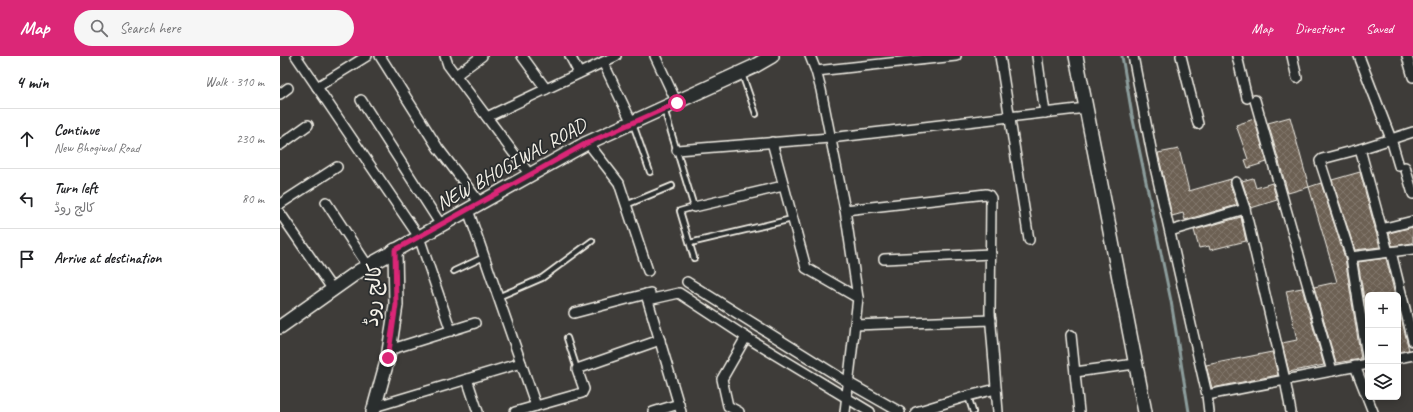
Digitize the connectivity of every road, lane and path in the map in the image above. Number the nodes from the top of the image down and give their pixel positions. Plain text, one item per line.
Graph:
1 (296, 56) edge
2 (367, 56) edge
3 (380, 56) edge
4 (444, 56) edge
5 (482, 56) edge
6 (522, 56) edge
7 (570, 56) edge
8 (616, 56) edge
9 (655, 56) edge
10 (772, 56) edge
11 (810, 56) edge
12 (956, 56) edge
13 (1000, 56) edge
14 (1037, 56) edge
15 (1076, 56) edge
16 (1133, 56) edge
17 (1181, 56) edge
18 (1237, 56) edge
19 (1292, 56) edge
20 (1358, 56) edge
21 (1407, 56) edge
22 (938, 57) edge
23 (877, 61) edge
24 (603, 62) junction
25 (816, 72) junction
26 (742, 73) junction
27 (579, 74) junction
28 (456, 75) junction
29 (1413, 77) edge
30 (1297, 78) dead end
31 (317, 87) junction
32 (288, 88) dead end
33 (546, 89) junction
34 (280, 94) edge
35 (361, 100) dead end
36 (677, 103) junction
37 (1086, 108) junction
38 (664, 109) junction
39 (1045, 113) junction
40 (756, 114) dead end
41 (1009, 116) junction
42 (487, 117) junction
43 (632, 123) junction
44 (1198, 124) dead end
45 (308, 125) dead end
46 (1413, 132) edge
47 (830, 138) junction
48 (1391, 139) junction
49 (772, 142) junction
50 (588, 143) junction
51 (280, 144) edge
52 (1360, 149) junction
53 (676, 150) junction
54 (337, 167) dead end
55 (650, 172) dead end
56 (530, 175) junction
57 (1236, 182) dead end
58 (672, 186) dead end
59 (783, 186) junction
60 (1413, 194) edge
61 (326, 202) dead end
62 (480, 203) junction
63 (280, 204) edge
64 (626, 205) junction
65 (694, 207) junction
66 (1245, 209) junction
67 (468, 210) junction
68 (844, 210) junction
69 (280, 213) edge
70 (792, 219) junction
71 (1413, 221) edge
72 (441, 224) junction
73 (1381, 229) junction
74 (1170, 231) junction
75 (419, 237) junction
76 (1028, 240) dead end
77 (592, 241) dead end
78 (690, 243) junction
79 (1413, 249) edge
80 (395, 250) junction
81 (1389, 252) junction
82 (991, 254) junction
83 (484, 257) junction
84 (1351, 257) junction
85 (694, 258) dead end
86 (884, 259) dead end
87 (368, 266) junction
88 (454, 271) dead end
89 (648, 271) dead end
90 (686, 282) dead end
91 (333, 290) junction
92 (648, 296) junction
93 (498, 297) junction
94 (858, 298) junction
95 (574, 313) dead end
96 (991, 320) junction
97 (475, 323) dead end
98 (855, 326) junction
99 (280, 327) edge
100 (451, 331) junction
101 (1071, 335) dead end
102 (746, 337) junction
103 (567, 338) dead end
104 (660, 340) junction
105 (1413, 341) edge
106 (1365, 344) edge
107 (389, 350) junction
108 (1413, 355) edge
109 (1401, 357) edge
110 (521, 363) junction
111 (1135, 364) junction
112 (1365, 364) edge
113 (1355, 366) junction
114 (577, 370) junction
115 (1332, 371) junction
116 (1075, 372) junction
117 (467, 379) junction
118 (1285, 380) junction
119 (849, 382) junction
120 (996, 389) junction
121 (1207, 394) junction
122 (968, 396) junction
123 (846, 398) junction
124 (536, 406) junction
125 (680, 408) edge
126 (373, 410) edge
127 (478, 412) edge
128 (515, 412) edge
129 (653, 412) edge
130 (739, 412) edge
131 (845, 412) edge
132 (870, 412) edge
133 (900, 412) edge
134 (916, 412) edge
135 (973, 412) edge
136 (998, 412) edge
137 (1079, 412) edge
138 (1145, 412) edge
139 (1209, 412) edge
140 (1292, 412) edge
141 (1374, 412) edge

1 - 31 street
2 - 31 street
3 - 62 street
4 - 28 street
5 - 28 street
6 - 33 street
7 - 27 street
8 - 24 street
9 - 36 street
10 - 26 street, NEW BHOGIWAL ROAD
11 - 25 street
12 - 22 street
13 - 41 street
14 - 39 street
15 - 37 street
16 - 74 street
17 - 44 street
18 - 115 street
19 - 30 street
20 - 48 street
21 - 29 street
22 - 23 street
23 - 25 street
24 - 27 street
24 - 43 street
25 - 47 street
26 - 36 street, NEW BHOGIWAL ROAD
26 - 40 lane
27 - 33 street
28 - 42 street
31 - 75 street
32 - 34 street
33 - 42 street
35 - 72 street
36 - 38 street, NEW BHOGIWAL ROAD
37 - 39 street
37 - 111 street
38 - 43 street, NEW BHOGIWAL ROAD
38 - 53 lane
39 - 41 street
41 - 47 street
41 - 76 street
42 - 56 street
43 - 50 street, NEW BHOGIWAL ROAD
43 - 55 lane
45 - 51 street
46 - 48 street
47 - 49 street
47 - 68 street
48 - 52 street
48 - 60 street
49 - 53 street
49 - 59 street
50 - 56 street, NEW BHOGIWAL ROAD
50 - 64 street
52 - 73 street
52 - 84 street
53 - 65 lane
54 - 63 street
56 - 62 street, NEW BHOGIWAL ROAD
57 - 66 street
58 - 64 lane
59 - 65 street
59 - 70 street
61 - 87 street
62 - 67 street, NEW BHOGIWAL ROAD
64 - 89 street
65 - 78 lane
66 - 74 street
66 - 118 street
67 - 72 street, NEW BHOGIWAL ROAD
67 - 83 street
68 - 82 street
68 - 94 street
69 - 91 street
70 - 78 lane
70 - 94 street
71 - 73 street
72 - 75 street, NEW BHOGIWAL ROAD
73 - 81 street
74 - 121 street
75 - 80 street, NEW BHOGIWAL ROAD
75 - 100 street
77 - 93 lane
78 - 85 lane
79 - 81 street
80 - 87 street, NEW BHOGIWAL ROAD
80 - 107 street, کالج روڈ
81 - 84 street
81 - 105 street
82 - 86 street
82 - 96 street
83 - 88 lane
83 - 93 street
84 - 106 street
87 - 91 street, NEW BHOGIWAL ROAD
90 - 119 street
91 - 99 street, NEW BHOGIWAL ROAD
92 - 95 street
92 - 102 street
92 - 104 street
93 - 110 street
94 - 98 street
96 - 98 street
96 - 120 street
97 - 100 street
98 - 119 street
100 - 107 street
101 - 116 street
102 - 123 street
102 - 130 street
103 - 114 lane
104 - 114 street
104 - 125 street
107 - 126 street, کالج روڈ
108 - 109 street
110 - 117 street
110 - 124 street
111 - 116 street
111 - 138 street
112 - 113 street
113 - 115 street
113 - 141 street
114 - 124 street
115 - 118 street
116 - 137 street
117 - 126 street
117 - 127 street
118 - 121 street
118 - 140 street
119 - 123 street
119 - 133 street
120 - 122 street
120 - 136 street
121 - 139 street
122 - 134 street
122 - 135 lane
123 - 131 street
123 - 132 street
124 - 128 street
125 - 129 street

